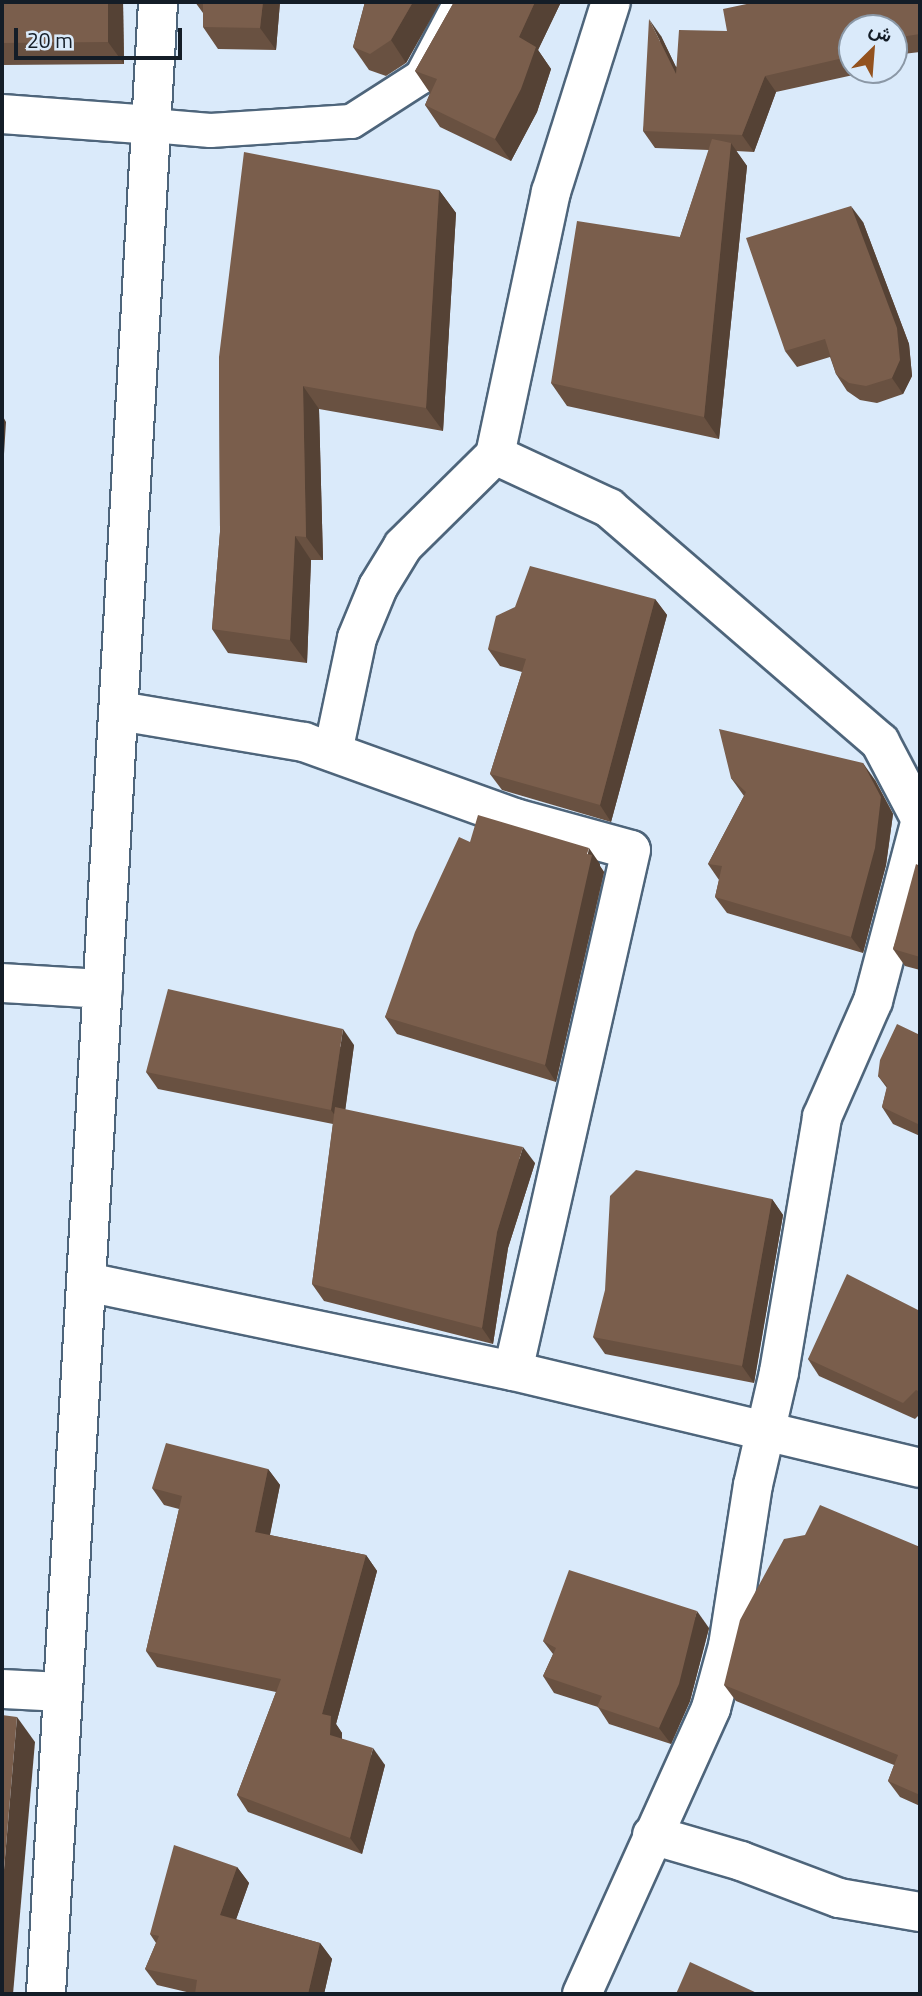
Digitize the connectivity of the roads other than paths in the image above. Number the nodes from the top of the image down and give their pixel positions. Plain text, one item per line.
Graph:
1 (158, 2) edge
2 (460, 2) edge
3 (611, 2) edge
4 (2, 114) edge
5 (151, 125) junction
6 (495, 455) junction
7 (119, 711) junction
8 (333, 752) junction
9 (920, 820) edge
10 (2, 983) edge
11 (103, 989) junction
12 (86, 1282) junction
13 (513, 1371) junction
14 (766, 1432) junction
15 (920, 1468) edge
16 (2, 1689) edge
17 (63, 1692) junction
18 (652, 1835) junction
19 (920, 1912) edge
20 (46, 1994) edge
21 (582, 1994) edge

1 - 5 street
2 - 5 lane
3 - 6 street
4 - 5 street
5 - 7 street
6 - 8 street
6 - 9 street
7 - 8 street
7 - 11 street
8 - 13 street
9 - 14 street
10 - 11 street
11 - 12 street
12 - 13 street
12 - 17 street
13 - 14 street
14 - 15 street
14 - 18 street
16 - 17 street
17 - 20 street
18 - 19 street
18 - 21 street

